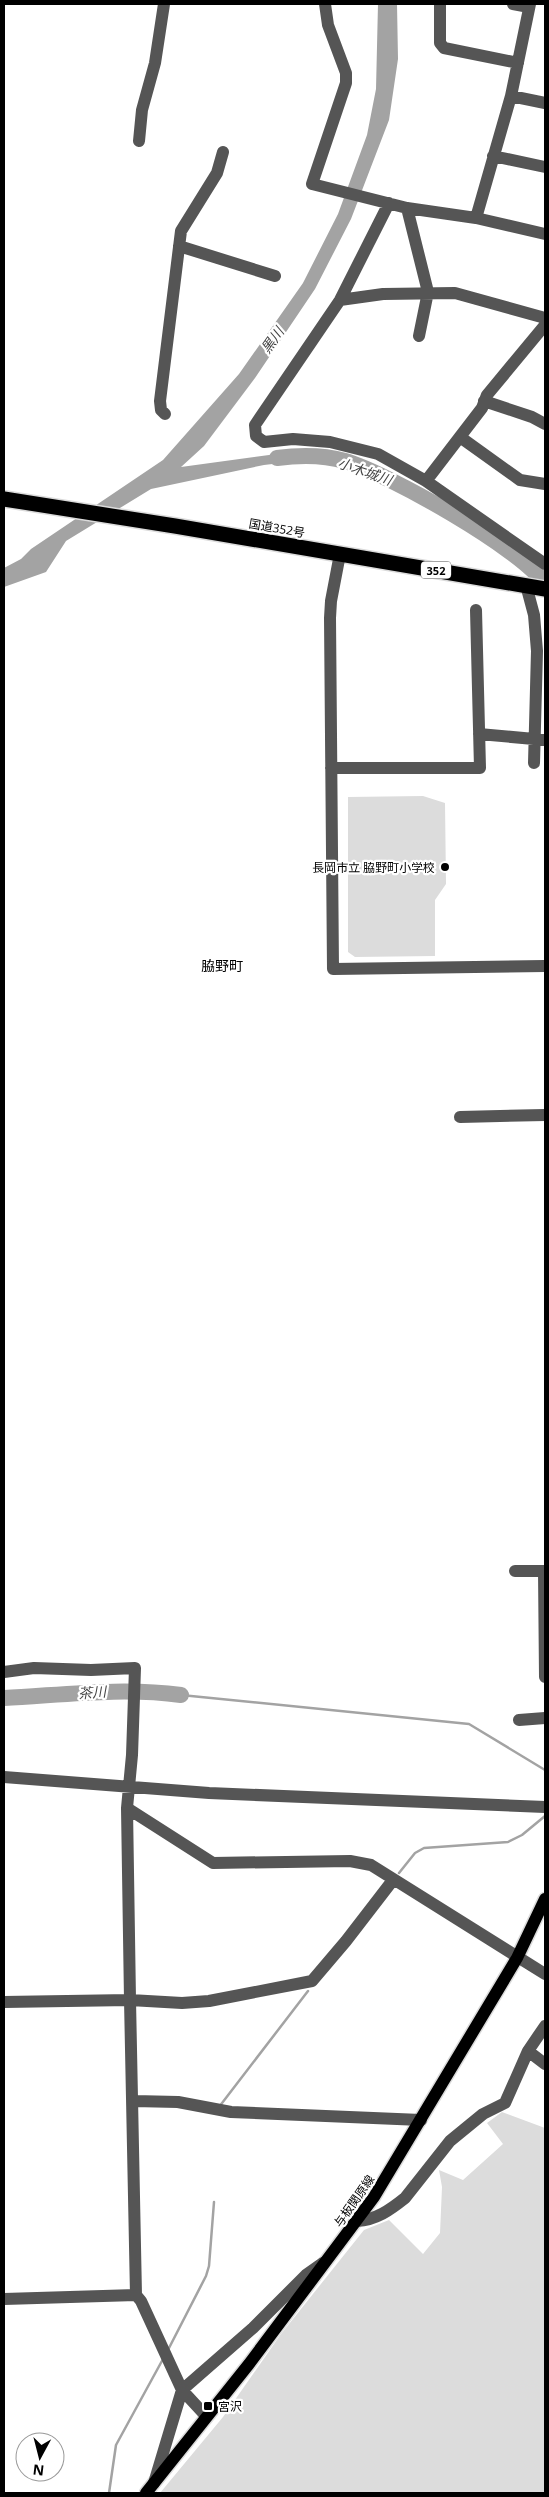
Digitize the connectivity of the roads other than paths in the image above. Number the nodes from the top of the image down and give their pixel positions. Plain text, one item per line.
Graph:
1 (164, 4) edge
2 (325, 4) edge
3 (440, 4) edge
4 (513, 4) edge
5 (530, 5) edge
6 (518, 63) junction
7 (511, 96) junction
8 (545, 103) edge
9 (139, 141) dead end
10 (222, 152) dead end
11 (493, 156) junction
12 (545, 167) edge
13 (387, 203) junction
14 (408, 208) junction
15 (476, 218) junction
16 (545, 234) edge
17 (179, 246) junction
18 (276, 276) dead end
19 (428, 292) junction
20 (340, 300) junction
21 (545, 318) edge
22 (545, 325) edge
23 (419, 336) dead end
24 (484, 401) junction
25 (165, 414) dead end
26 (545, 424) edge
27 (460, 437) junction
28 (426, 480) junction
29 (545, 484) edge
30 (4, 499) edge
31 (340, 554) junction
32 (545, 564) edge
33 (535, 587) edge
34 (476, 610) dead end
35 (479, 734) junction
36 (540, 739) edge
37 (534, 763) dead end
38 (331, 768) junction
39 (545, 966) edge
40 (545, 1115) edge
41 (460, 1117) dead end
42 (515, 1571) dead end
43 (545, 1571) edge
44 (4, 1672) edge
45 (545, 1677) edge
46 (545, 1718) edge
47 (519, 1720) dead end
48 (4, 1777) edge
49 (129, 1788) junction
50 (545, 1807) edge
51 (127, 1808) junction
52 (394, 1880) junction
53 (545, 1899) edge
54 (517, 1958) junction
55 (545, 1974) edge
56 (130, 2000) junction
57 (4, 2002) edge
58 (545, 2026) edge
59 (528, 2051) junction
60 (545, 2064) edge
61 (134, 2101) junction
62 (421, 2120) junction
63 (357, 2221) junction
64 (327, 2260) junction
65 (136, 2295) junction
66 (4, 2299) edge
67 (182, 2390) junction
68 (206, 2416) junction
69 (150, 2488) edge

1 - 9 street
2 - 13 street
3 - 6 street
4 - 5 street
5 - 6 street
6 - 7 street
7 - 8 street
7 - 11 street
10 - 17 street
11 - 12 street
11 - 15 street
13 - 14 street
13 - 20 street
14 - 15 street
14 - 19 street
15 - 16 street
17 - 18 street
17 - 25 street
19 - 20 street
19 - 21 street
19 - 23 street
20 - 28 street
22 - 24 street
24 - 26 street
24 - 27 street
27 - 28 street
27 - 29 street
28 - 32 street
30 - 31 highway, 国道352号 / 352
31 - 33 highway, 国道352号 / 352
31 - 38 street
33 - 36 street
34 - 35 street
35 - 36 street
35 - 38 street
36 - 37 street
38 - 39 street
40 - 41 street
42 - 43 street
43 - 45 street
44 - 49 street
46 - 47 street
48 - 49 street
49 - 50 street
49 - 51 street
51 - 52 street
51 - 56 street
52 - 54 street
52 - 56 street
53 - 54 main road, 与板関原線
54 - 55 street
54 - 62 main road, 与板関原線
56 - 57 street
56 - 61 street
58 - 59 street
59 - 60 street
59 - 63 street
61 - 62 street
61 - 65 street
62 - 63 main road, 与板関原線
63 - 64 main road, 与板関原線
64 - 67 street
64 - 68 main road, 与板関原線
65 - 66 street
65 - 67 street
67 - 68 street
67 - 69 street
68 - 69 main road, 与板関原線

